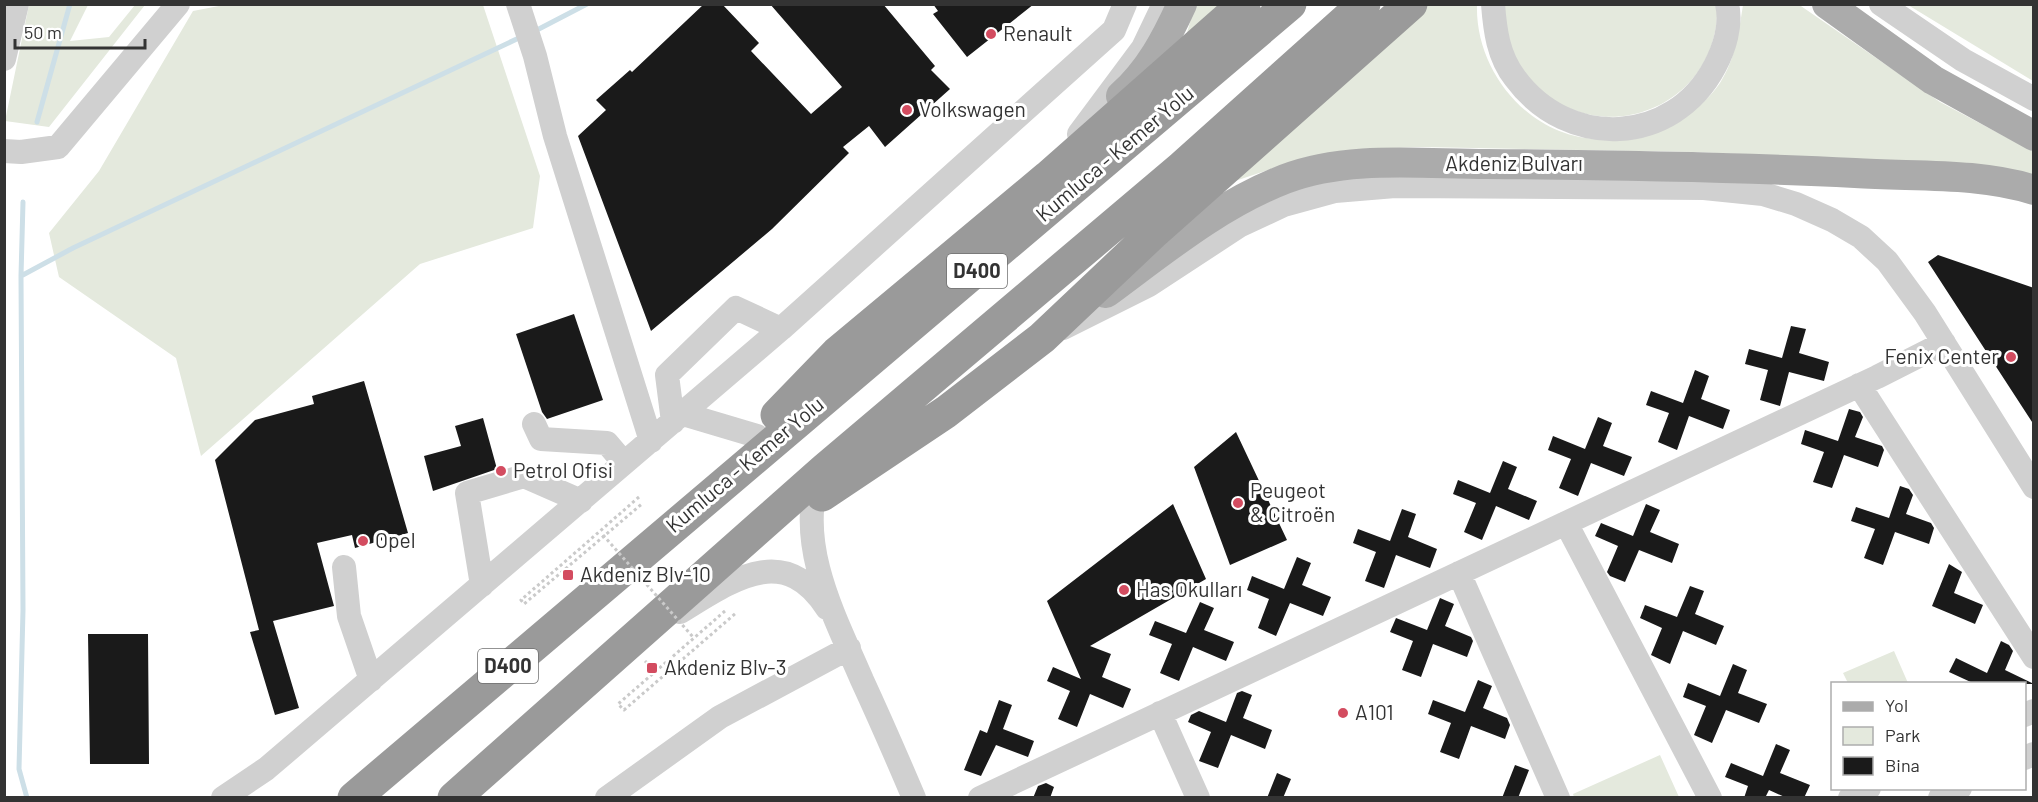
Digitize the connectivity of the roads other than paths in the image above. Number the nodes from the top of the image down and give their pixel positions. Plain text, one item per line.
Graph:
1 (17, 4) edge
2 (178, 4) edge
3 (518, 4) edge
4 (1164, 4) edge
5 (1182, 4) edge
6 (1244, 4) edge
7 (1290, 4) edge
8 (1364, 4) edge
9 (1411, 4) edge
10 (1493, 4) edge
11 (1728, 4) edge
12 (1827, 4) edge
13 (1881, 4) edge
14 (1125, 5) edge
15 (4, 59) edge
16 (2034, 99) edge
17 (1078, 134) junction
18 (2034, 136) edge
19 (4, 151) edge
20 (2034, 190) edge
21 (781, 329) junction
22 (1042, 338) junction
23 (1944, 343) junction
24 (837, 353) junction
25 (1859, 386) junction
26 (678, 418) junction
27 (534, 424) dead end
28 (757, 436) junction
29 (651, 441) junction
30 (624, 463) junction
31 (817, 487) junction
32 (2034, 487) edge
33 (580, 501) junction
34 (1566, 523) junction
35 (661, 536) junction
36 (344, 567) dead end
37 (1459, 573) junction
38 (482, 585) junction
39 (844, 638) junction
40 (634, 639) junction
41 (2034, 657) edge
42 (370, 680) junction
43 (1160, 713) junction
44 (1867, 790) edge
45 (1958, 790) edge
46 (223, 798) edge
47 (354, 798) edge
48 (454, 798) edge
49 (607, 798) edge
50 (914, 798) edge
51 (980, 798) edge
52 (1198, 798) edge
53 (1558, 798) edge
54 (1710, 798) edge
55 (1850, 798) edge
56 (1940, 798) edge

1 - 15 street
2 - 19 street
3 - 29 street
4 - 17 street
5 - 17 main road
6 - 24 highway, Kumluca - Kemer Yolu / D400
7 - 35 highway, Kumluca - Kemer Yolu / D400
8 - 31 highway, D400
9 - 22 highway, D400
10 - 11 street
12 - 18 main road
13 - 16 street
14 - 21 street
17 - 24 main road
20 - 22 main road, Akdeniz Bulvarı
21 - 26 street
21 - 26 street
22 - 23 street
22 - 31 highway, D400
23 - 25 street
23 - 32 street
24 - 28 highway, Kumluca - Kemer Yolu / D400
25 - 34 street
25 - 41 street
26 - 28 street
26 - 29 street
27 - 30 street
28 - 35 highway, Kumluca - Kemer Yolu / D400
29 - 30 street
30 - 33 street
31 - 39 street
31 - 40 highway, D400
33 - 38 street
33 - 38 street
34 - 37 street
34 - 54 street
35 - 47 highway, D400
36 - 42 street
37 - 43 street
37 - 53 street
38 - 42 street
39 - 40 street
39 - 49 street
39 - 50 street
40 - 48 highway, D400
42 - 46 street
43 - 51 street
43 - 52 street
44 - 55 street
45 - 56 street

